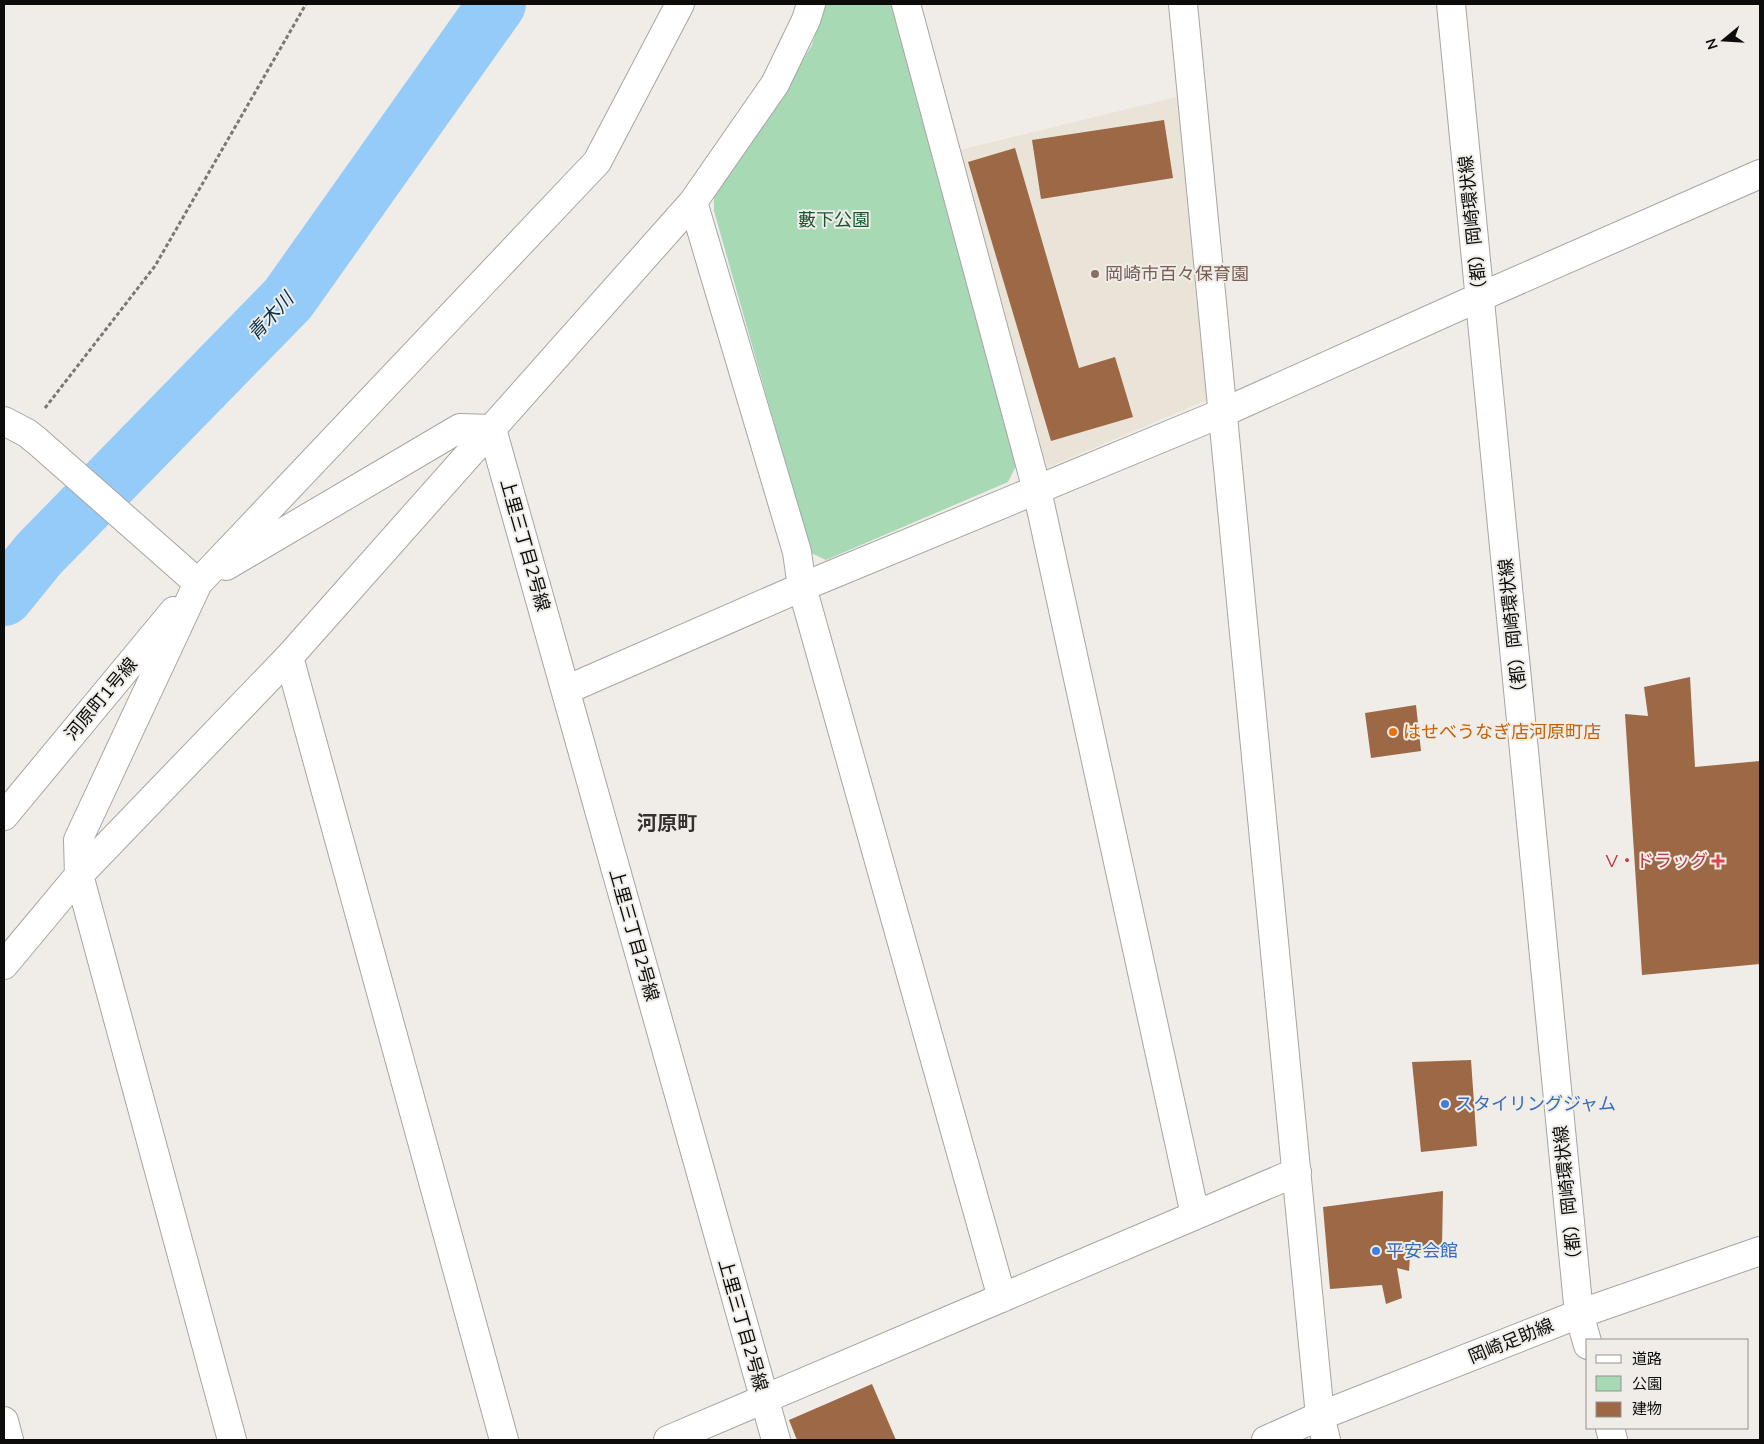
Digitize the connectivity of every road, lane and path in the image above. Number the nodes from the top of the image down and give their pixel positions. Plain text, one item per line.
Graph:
1 (306, 4) edge
2 (680, 4) edge
3 (811, 4) edge
4 (906, 4) edge
5 (1183, 4) edge
6 (1451, 4) edge
7 (1760, 174) edge
8 (693, 202) junction
9 (1480, 297) junction
10 (1222, 413) junction
11 (492, 429) junction
12 (22, 431) edge
13 (1037, 490) junction
14 (198, 583) junction
15 (802, 587) junction
16 (289, 657) junction
17 (566, 690) junction
18 (4, 816) edge
19 (79, 875) junction
20 (4, 965) edge
21 (1297, 1172) junction
22 (1195, 1215) junction
23 (1760, 1252) edge
24 (1002, 1298) junction
25 (1580, 1314) junction
26 (1586, 1339) edge
27 (764, 1399) junction
28 (4, 1421) edge
29 (1323, 1428) edge
30 (9, 1440) edge
31 (232, 1440) edge
32 (504, 1440) edge
33 (668, 1440) edge
34 (776, 1440) edge
35 (1266, 1440) edge

1 - 12 path
2 - 14 street
3 - 8 street
4 - 13 street
5 - 10 street
6 - 9 street, （都）岡崎環状線
7 - 9 street
8 - 11 street
8 - 15 street
9 - 10 street
9 - 25 street, （都）岡崎環状線
10 - 13 street
10 - 21 street
11 - 14 street
11 - 16 street
11 - 17 street, 上里三丁目2号線
12 - 14 street
13 - 15 street
13 - 22 street
14 - 18 street, 河原町1号線
14 - 19 street
15 - 17 street
15 - 24 street
16 - 19 street
16 - 32 street
17 - 27 street, 上里三丁目2号線
19 - 20 street
19 - 31 street
21 - 22 street
21 - 29 street
22 - 24 street
23 - 25 street, 岡崎足助線
24 - 27 street
25 - 26 street, （都）岡崎環状線
25 - 29 street, 岡崎足助線
27 - 33 street
27 - 34 street, 上里三丁目2号線
28 - 30 street
29 - 35 street, 岡崎足助線

